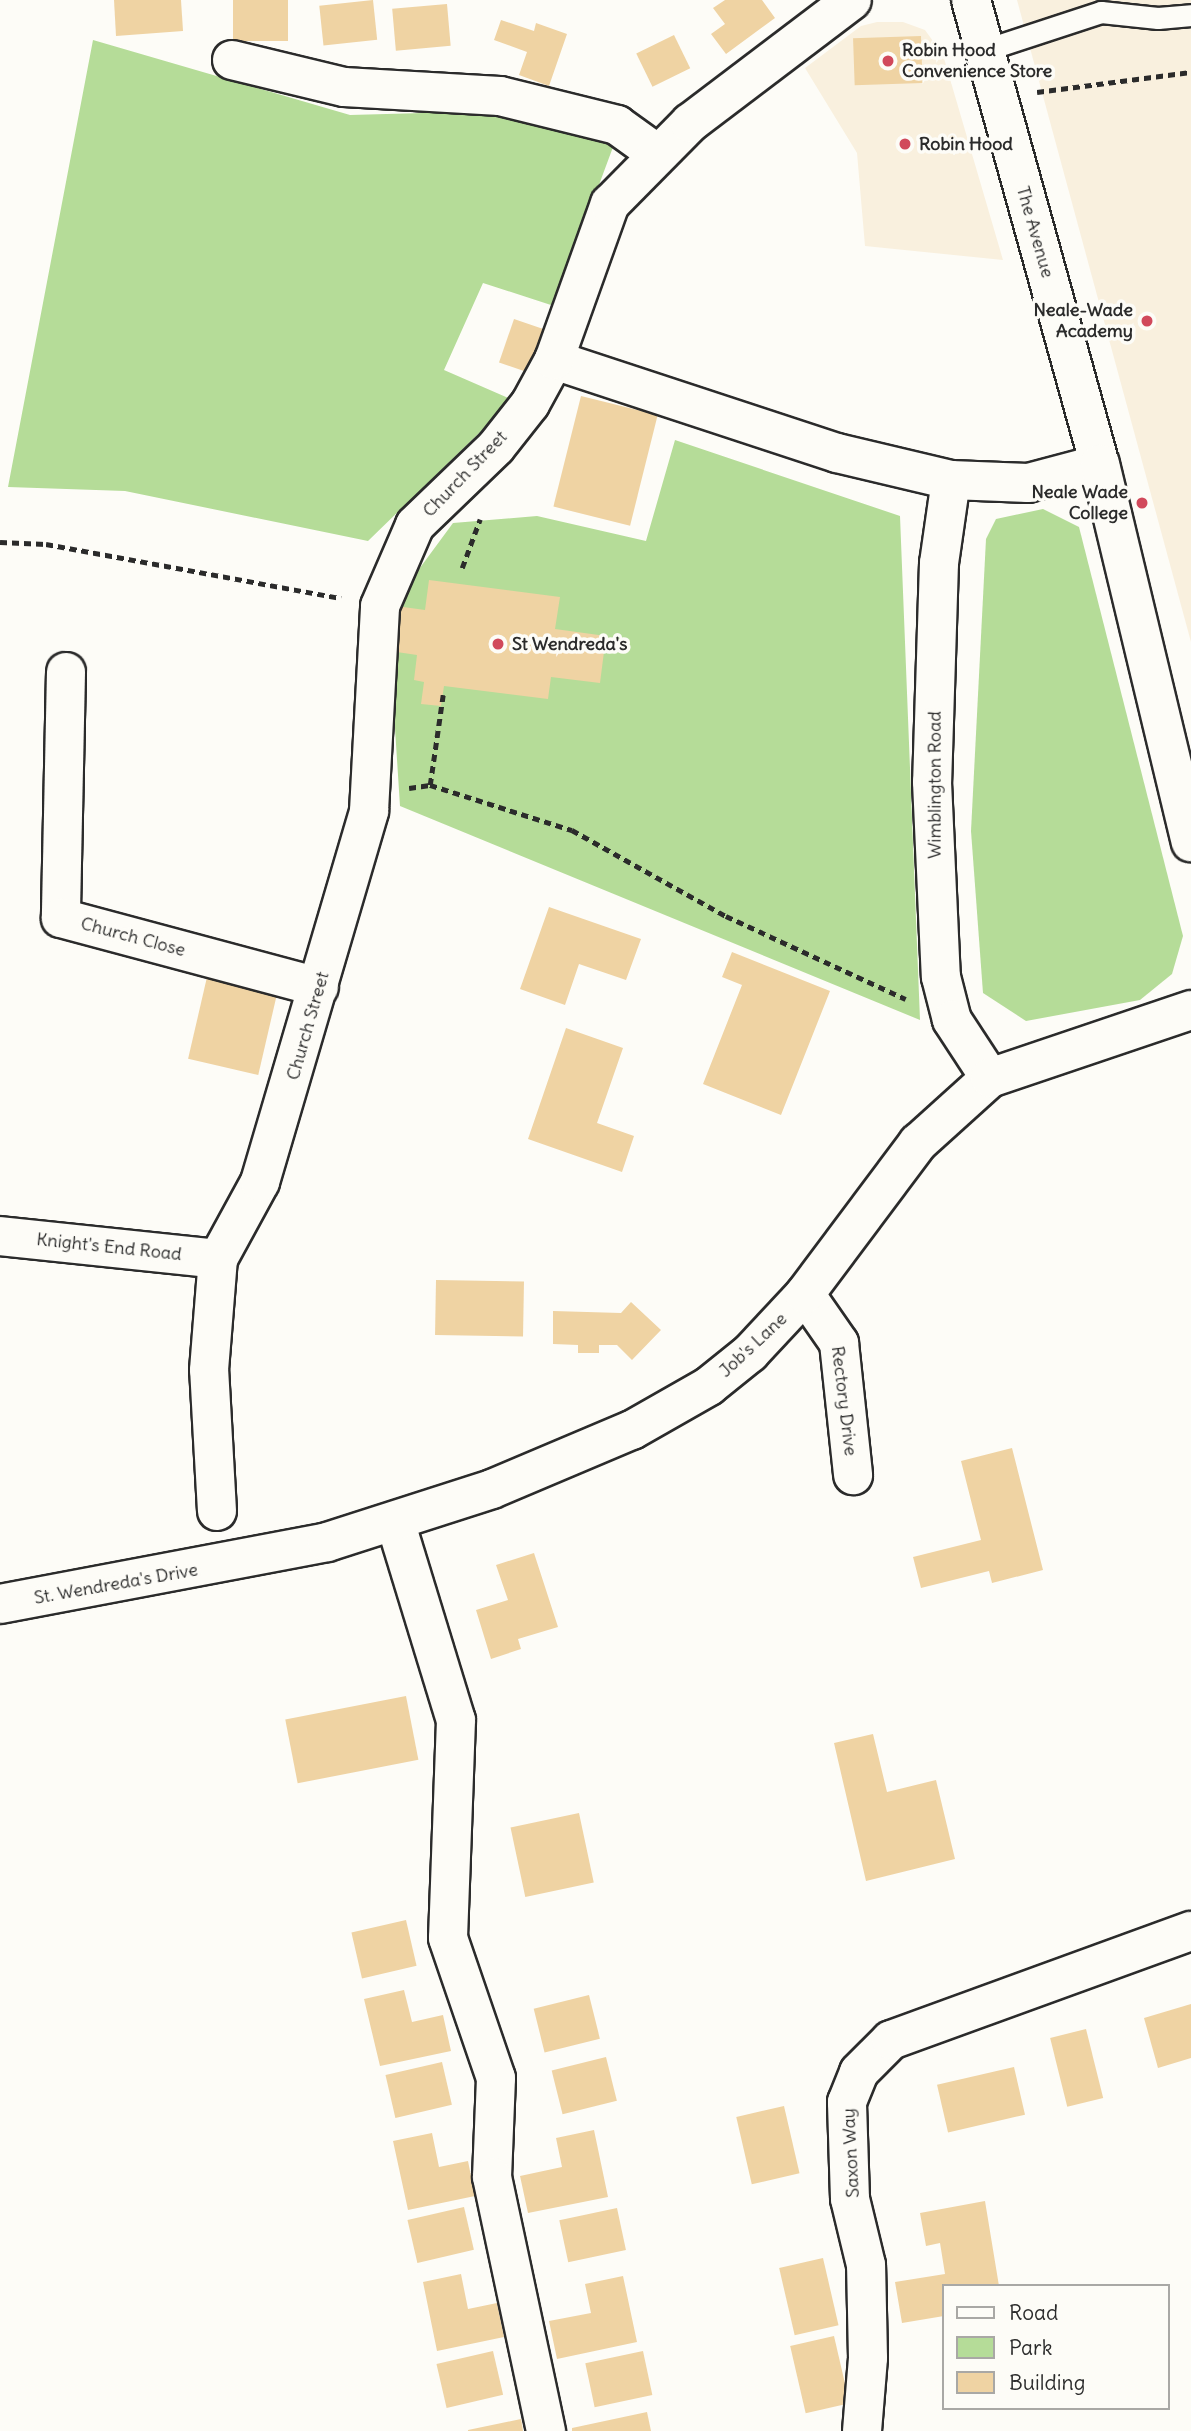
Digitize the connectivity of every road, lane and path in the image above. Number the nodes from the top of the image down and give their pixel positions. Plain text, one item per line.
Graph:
1 (852, 0) edge
2 (971, 0) edge
3 (1125, 7) edge
4 (1191, 15) edge
5 (985, 50) junction
6 (232, 60) dead end
7 (1191, 72) edge
8 (998, 97) junction
9 (656, 153) junction
10 (554, 360) junction
11 (1100, 464) junction
12 (951, 480) junction
13 (0, 542) edge
14 (380, 606) junction
15 (66, 673) dead end
16 (443, 695) dead end
17 (430, 785) junction
18 (370, 789) junction
19 (1191, 842) edge
20 (319, 987) junction
21 (1191, 1010) edge
22 (952, 1020) junction
23 (990, 1078) junction
24 (0, 1236) edge
25 (218, 1259) junction
26 (805, 1294) junction
27 (853, 1475) dead end
28 (217, 1511) dead end
29 (396, 1521) junction
30 (232, 1564) joint
31 (0, 1604) edge
32 (1191, 1931) edge
33 (545, 2431) edge
34 (862, 2431) edge

1 - 9 street, Church Street
2 - 5 street, The Avenue
3 - 4 lane
3 - 5 lane
5 - 8 street, The Avenue
6 - 9 street
7 - 8 path
8 - 11 street, The Avenue
9 - 10 street, Church Street
10 - 12 street
10 - 14 street, Church Street
11 - 12 street
11 - 19 street
12 - 22 street, Wimblington Road
13 - 14 path
14 - 18 street, Church Street
15 - 20 street, Church Close
16 - 17 path
17 - 18 path
17 - 22 path
18 - 20 street, Church Street
20 - 25 street, Church Street
21 - 23 street, Job's Lane
22 - 23 street, Wimblington Road
23 - 26 street, Job's Lane
24 - 25 street, Knight's End Road
25 - 28 street
26 - 27 street, Rectory Drive
26 - 29 street, Job's Lane
29 - 30 street, Job's Lane
29 - 33 street
30 - 31 street, St. Wendreda's Drive
32 - 34 street, Saxon Way

